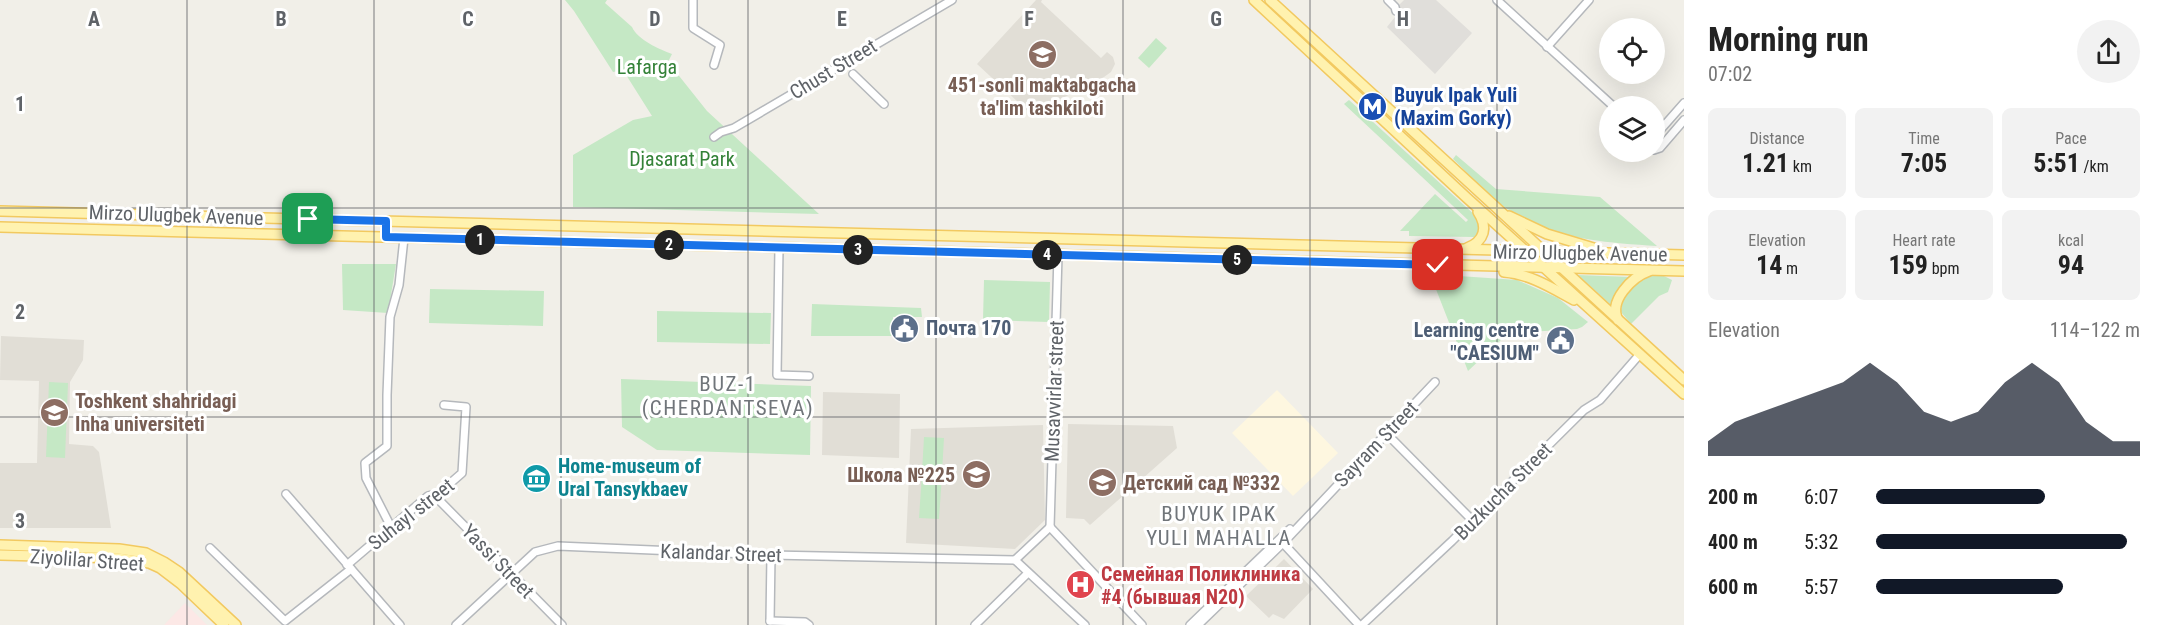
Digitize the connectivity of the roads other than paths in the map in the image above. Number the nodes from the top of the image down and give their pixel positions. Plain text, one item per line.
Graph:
1 (693, 0) edge
2 (952, 0) edge
3 (1270, 0) edge
4 (1388, 0) edge
5 (1498, 0) edge
6 (1589, 0) edge
7 (1258, 3) edge
8 (1396, 11) dead end
9 (1548, 48) junction
10 (714, 65) dead end
11 (853, 74) dead end
12 (1602, 96) edge
13 (1380, 102) junction
14 (1684, 103) edge
15 (884, 104) dead end
16 (1371, 108) junction
17 (1684, 120) edge
18 (1665, 125) edge
19 (714, 137) dead end
20 (1665, 138) edge
21 (1467, 198) junction
22 (0, 210) edge
23 (1497, 210) junction
24 (386, 221) junction
25 (0, 227) edge
26 (386, 237) junction
27 (1010, 237) junction
28 (404, 238) junction
29 (779, 248) junction
30 (1461, 249) junction
31 (1526, 251) junction
32 (1543, 252) junction
33 (1009, 254) junction
34 (1613, 254) junction
35 (1058, 255) junction
36 (1684, 255) edge
37 (1385, 263) junction
38 (1544, 268) junction
39 (1561, 268) junction
40 (1652, 270) junction
41 (1684, 271) edge
42 (1589, 308) junction
43 (1620, 322) junction
44 (1640, 354) junction
45 (809, 376) dead end
46 (1684, 380) edge
47 (1435, 382) dead end
48 (1684, 394) edge
49 (444, 405) dead end
50 (1386, 433) junction
51 (286, 494) dead end
52 (435, 496) junction
53 (1473, 520) junction
54 (391, 527) junction
55 (1050, 527) junction
56 (1281, 541) junction
57 (0, 545) edge
58 (210, 548) dead end
59 (0, 555) edge
60 (771, 555) junction
61 (1015, 560) junction
62 (349, 567) junction
63 (1028, 573) junction
64 (512, 575) junction
65 (768, 623) edge
66 (285, 624) edge
67 (1081, 624) edge
68 (224, 625) edge
69 (236, 625) edge
70 (400, 625) edge
71 (456, 625) edge
72 (562, 625) edge
73 (808, 625) edge
74 (975, 625) edge
75 (1142, 625) edge
76 (1190, 625) edge
77 (1198, 625) edge
78 (1361, 625) edge

1 - 10 street
2 - 19 street, Chust Street
3 - 13 main road
4 - 8 street
5 - 9 street
6 - 9 street
7 - 16 main road
9 - 12 street
11 - 15 street
13 - 16 main road
13 - 23 main road
14 - 18 street
16 - 21 main road
17 - 20 street
21 - 30 main road
21 - 31 main road
22 - 24 main road, Mirzo Ulugbek Avenue
23 - 32 main road
23 - 34 main road
24 - 26 main road
24 - 27 main road, Mirzo Ulugbek Avenue
25 - 26 main road, Mirzo Ulugbek Avenue
26 - 28 main road, Mirzo Ulugbek Avenue
27 - 30 main road, Mirzo Ulugbek Avenue
27 - 33 main road
28 - 29 main road, Mirzo Ulugbek Avenue
28 - 54 street
29 - 33 main road, Mirzo Ulugbek Avenue
29 - 45 street
30 - 31 main road, Mirzo Ulugbek Avenue
31 - 32 main road, Mirzo Ulugbek Avenue
31 - 38 main road
32 - 34 main road, Mirzo Ulugbek Avenue
32 - 39 main road
33 - 35 main road, Mirzo Ulugbek Avenue
34 - 36 main road, Mirzo Ulugbek Avenue
35 - 37 main road, Mirzo Ulugbek Avenue
35 - 55 street, Musavvirlar street
37 - 38 main road, Mirzo Ulugbek Avenue
37 - 42 main road
38 - 39 main road, Mirzo Ulugbek Avenue
38 - 42 main road
39 - 40 main road, Mirzo Ulugbek Avenue
39 - 43 main road
40 - 41 main road, Mirzo Ulugbek Avenue
40 - 43 main road
42 - 44 main road
43 - 46 main road
44 - 48 main road
44 - 53 street, Buzkucha Street
47 - 50 street, Sayram Street
49 - 52 street, Suhayl street
50 - 53 street
50 - 56 street, Sayram Street
51 - 62 street
52 - 54 street, Suhayl street
52 - 64 street, Yassi Street
53 - 78 street, Buzkucha Street
54 - 62 street, Suhayl street
55 - 61 street
55 - 75 street
56 - 76 street, Sayram Street
56 - 77 street, Sayram Street
56 - 78 street
57 - 69 main road, Ziyolilar Street
58 - 66 street, Suhayl street
59 - 68 main road, Ziyolilar Street
60 - 61 street, Kalandar Street
60 - 64 street, Kalandar Street
60 - 65 street
61 - 63 street
62 - 66 street, Suhayl street
62 - 70 street
63 - 67 street
63 - 74 street
64 - 71 street, Kalandar Street
64 - 72 street, Yassi Street
65 - 73 street

